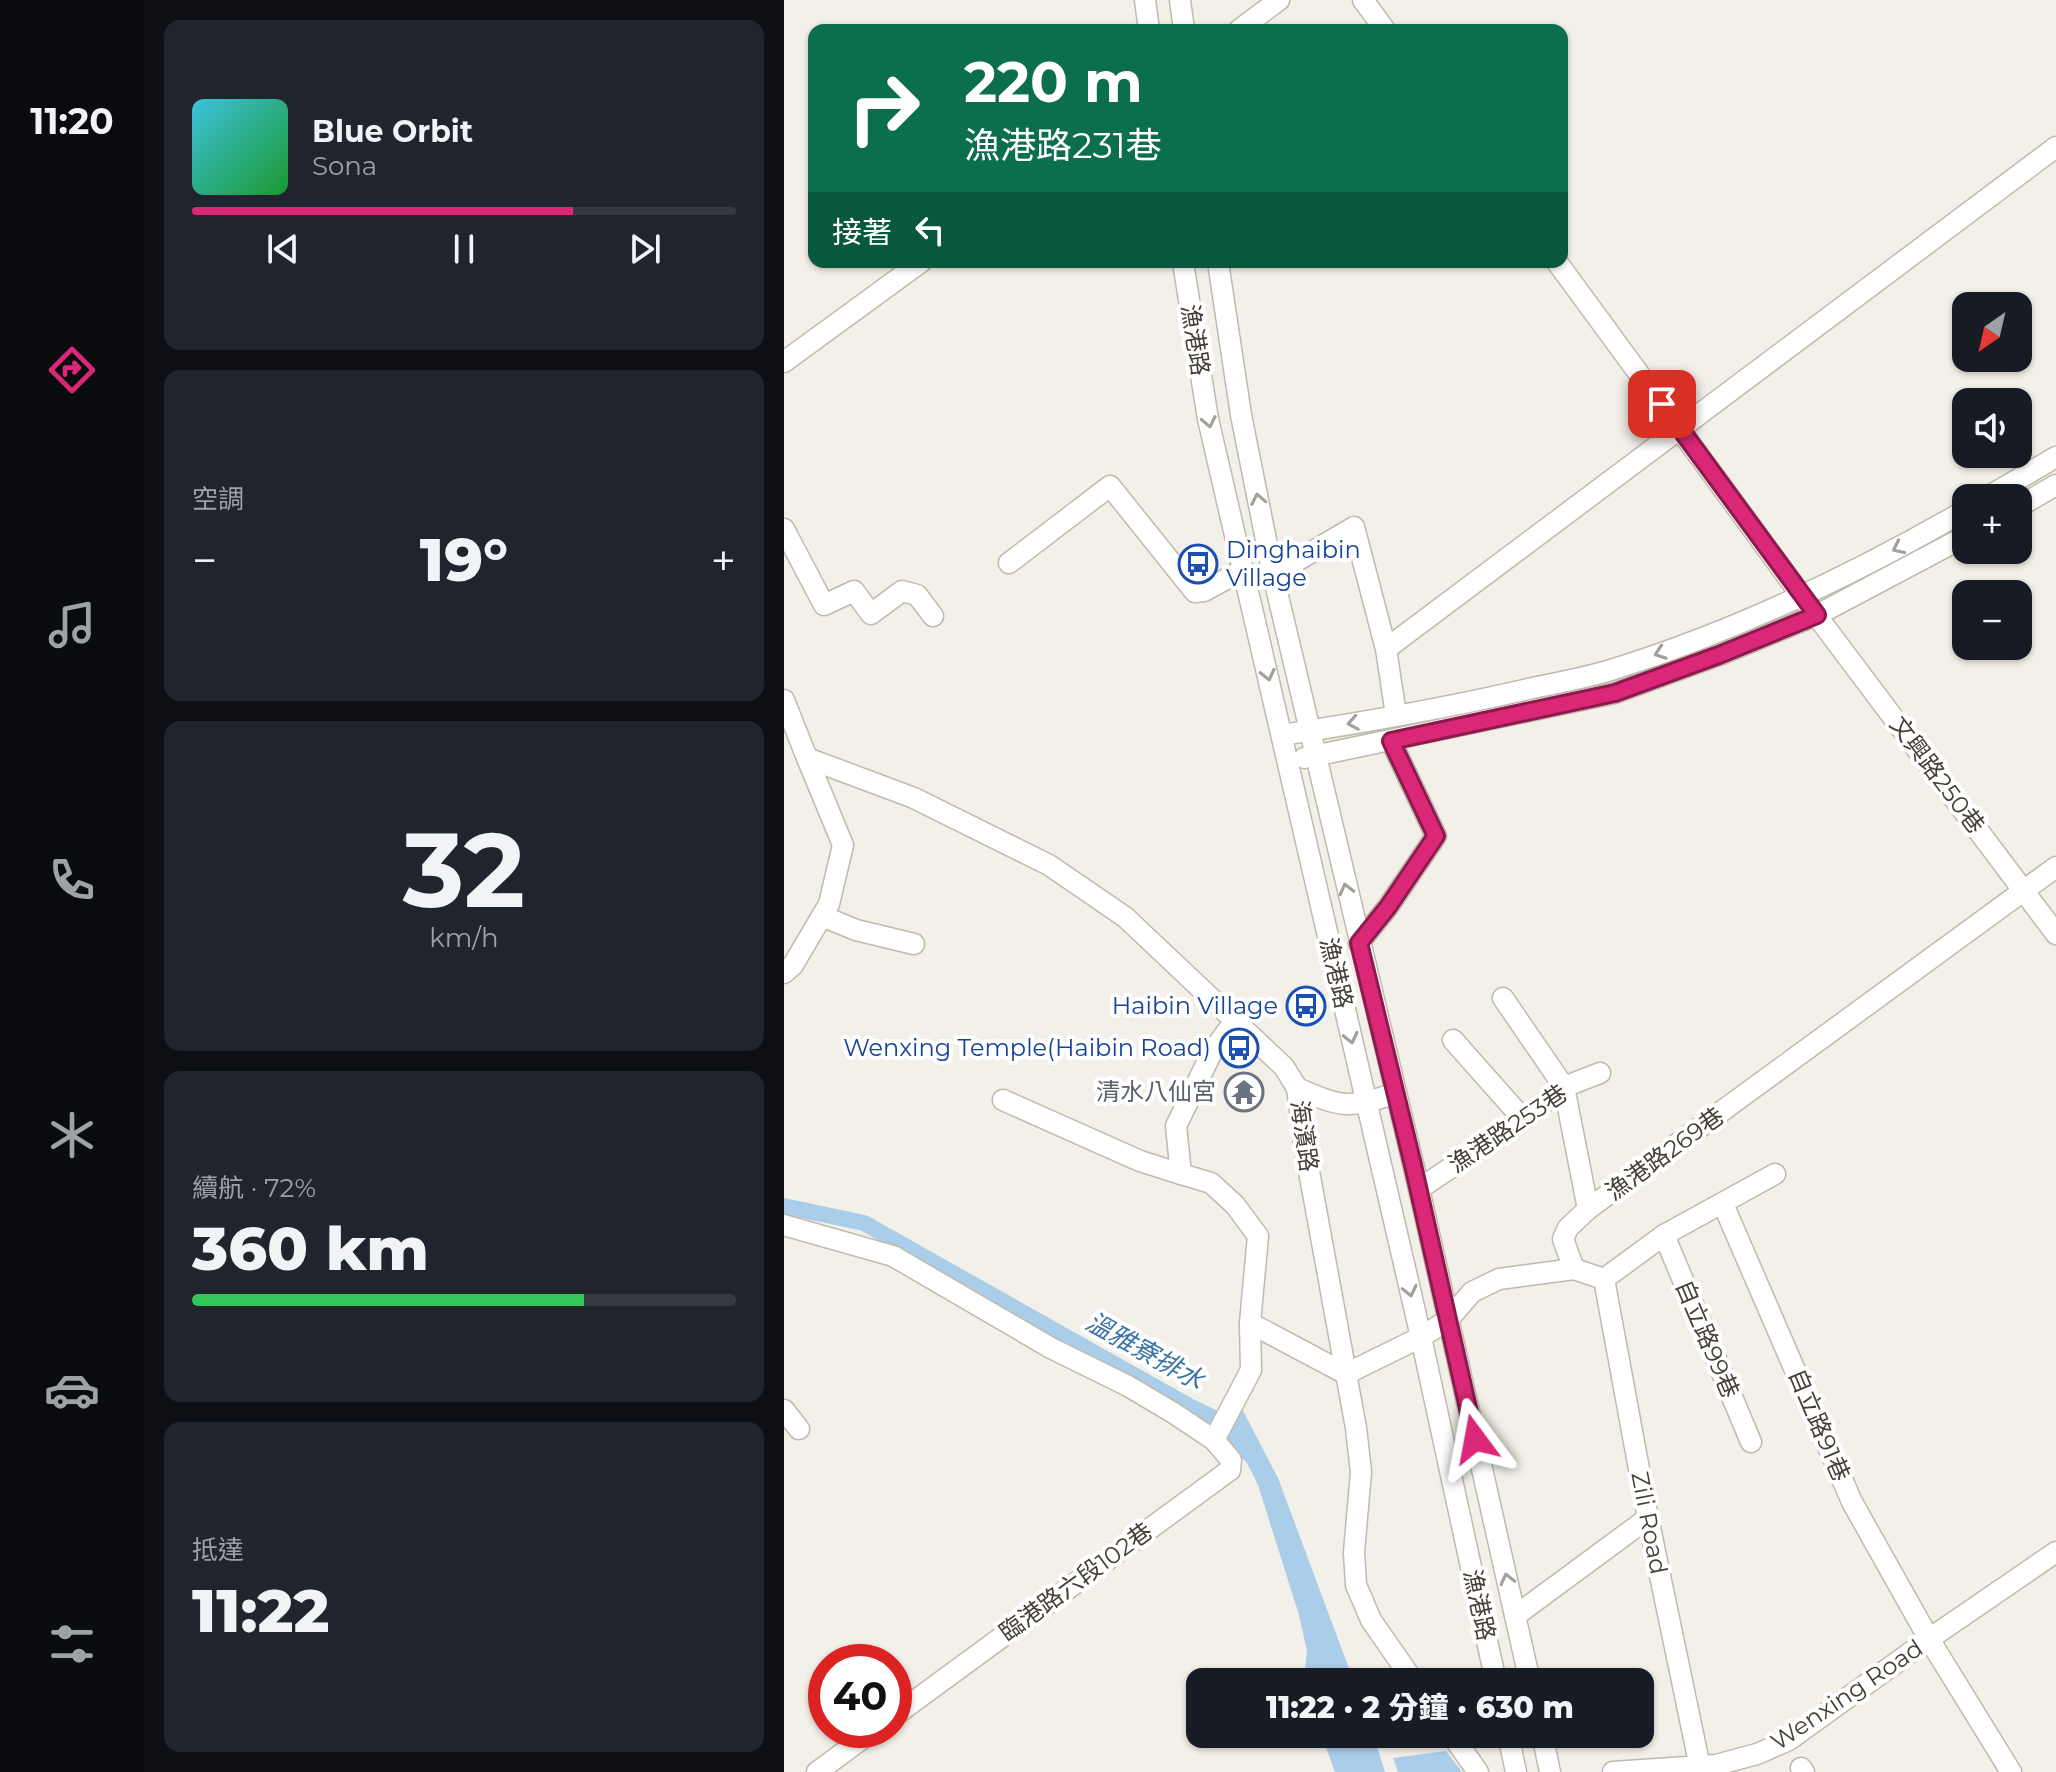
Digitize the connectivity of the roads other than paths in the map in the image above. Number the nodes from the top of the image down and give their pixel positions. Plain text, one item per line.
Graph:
1 (1145, 0) edge
2 (1180, 0) edge
3 (1279, 0) edge
4 (1363, 0) edge
5 (1148, 24) edge
6 (1183, 24) edge
7 (1247, 24) edge
8 (1381, 24) edge
9 (2056, 147) edge
10 (913, 268) edge
11 (1184, 268) edge
12 (1219, 268) edge
13 (1561, 268) edge
14 (784, 362) edge
15 (1680, 428) junction
16 (2056, 457) edge
17 (2010, 484) edge
18 (2056, 485) edge
19 (2032, 499) edge
20 (1952, 518) edge
21 (784, 529) edge
22 (1952, 543) edge
23 (1009, 563) dead end
24 (1243, 570) junction
25 (1273, 575) junction
26 (1801, 595) junction
27 (1817, 615) junction
28 (933, 616) dead end
29 (1747, 619) junction
30 (1757, 640) junction
31 (1386, 649) junction
32 (784, 700) edge
33 (1396, 715) junction
34 (1310, 731) junction
35 (1282, 735) junction
36 (1391, 741) junction
37 (1316, 757) junction
38 (807, 758) junction
39 (1288, 760) junction
40 (2056, 867) edge
41 (2025, 892) junction
42 (822, 916) junction
43 (2056, 934) edge
44 (1359, 943) junction
45 (914, 944) dead end
46 (784, 973) edge
47 (1503, 998) dead end
48 (1234, 1022) junction
49 (1453, 1040) dead end
50 (1600, 1073) dead end
51 (1564, 1087) junction
52 (1297, 1088) junction
53 (1396, 1093) junction
54 (1003, 1100) dead end
55 (1366, 1103) junction
56 (1523, 1119) junction
57 (1181, 1174) junction
58 (1775, 1174) dead end
59 (1419, 1189) junction
60 (1723, 1204) junction
61 (1588, 1209) junction
62 (784, 1225) edge
63 (1664, 1235) junction
64 (1574, 1269) junction
65 (1604, 1279) junction
66 (1448, 1320) junction
67 (1250, 1323) junction
68 (1421, 1337) junction
69 (1346, 1374) junction
70 (784, 1410) edge
71 (799, 1429) dead end
72 (1214, 1440) junction
73 (1751, 1442) dead end
74 (1648, 1518) junction
75 (2056, 1552) edge
76 (1515, 1616) junction
77 (1929, 1639) junction
78 (1404, 1668) edge
79 (1493, 1668) edge
80 (1527, 1668) edge
81 (912, 1703) edge
82 (850, 1748) edge
83 (1461, 1748) edge
84 (1511, 1748) edge
85 (1545, 1748) edge
86 (1700, 1770) edge
87 (817, 1772) edge
88 (1478, 1772) edge
89 (1516, 1772) edge
90 (1550, 1772) edge
91 (1613, 1772) edge
92 (2011, 1772) edge

1 - 5 street
2 - 6 street
3 - 7 street
4 - 8 street
9 - 15 street
10 - 14 street
11 -> 24 street, 漁港路
25 -> 12 street, 漁港路
13 - 15 street, 文興路250巷
15 - 26 street, 文興路250巷
15 - 31 street
16 - 17 street
18 - 19 street
20 -> 26 street
21 - 28 street
22 - 27 street
23 - 24 street
24 -> 35 street, 漁港路
25 - 31 street
25 - 34 street, 漁港路
26 - 27 street, 文興路250巷
26 - 29 street
27 - 30 street
27 - 41 street, 文興路250巷
29 - 30 street
29 -> 33 street
30 - 36 street
31 - 33 street
32 - 38 street
33 -> 34 street
34 - 35 street
34 - 37 street, 漁港路
35 - 39 street, 漁港路
36 - 37 street
36 - 44 street
37 - 39 street
44 -> 37 street, 漁港路
38 - 42 street
38 - 48 street, 海濱路
39 -> 55 street, 漁港路
40 - 41 street, 漁港路269巷
41 - 43 street, 文興路250巷
41 - 61 street, 漁港路269巷
42 - 45 street
42 - 46 street
44 - 53 street, 漁港路
47 - 51 street
48 - 52 street, 海濱路
48 - 57 street
49 - 56 street
50 - 51 street, 漁港路253巷
51 - 56 street, 漁港路253巷
51 - 61 street, 漁港路269巷
52 - 55 street
52 - 69 street, 海濱路
53 - 55 street
53 - 59 street, 漁港路
54 - 57 street
55 -> 68 street, 漁港路
56 - 59 street, 漁港路253巷
57 - 67 street
58 - 60 street
59 - 66 street, 漁港路
60 - 63 street
60 - 77 street, 自立路91巷
61 - 64 street, 漁港路269巷
62 - 72 street
63 - 65 street
63 - 73 street, 自立路99巷
64 - 65 street
64 - 66 street
65 - 74 street, Zili Road
66 - 68 street
76 -> 66 street, 漁港路
67 - 69 street
67 - 72 street
68 - 69 street
68 - 79 street, 漁港路
69 - 78 street, 海濱路
70 - 71 street
72 - 81 street, 臨港路六段102巷
74 - 76 street
74 - 86 street, Zili Road
75 - 77 street, Wenxing Road
76 - 80 street, 漁港路
77 - 86 street, Wenxing Road
77 - 92 street, 自立路91巷
82 - 87 street
83 - 88 street
84 - 89 street
85 - 90 street
86 - 91 street, Wenxing Road

